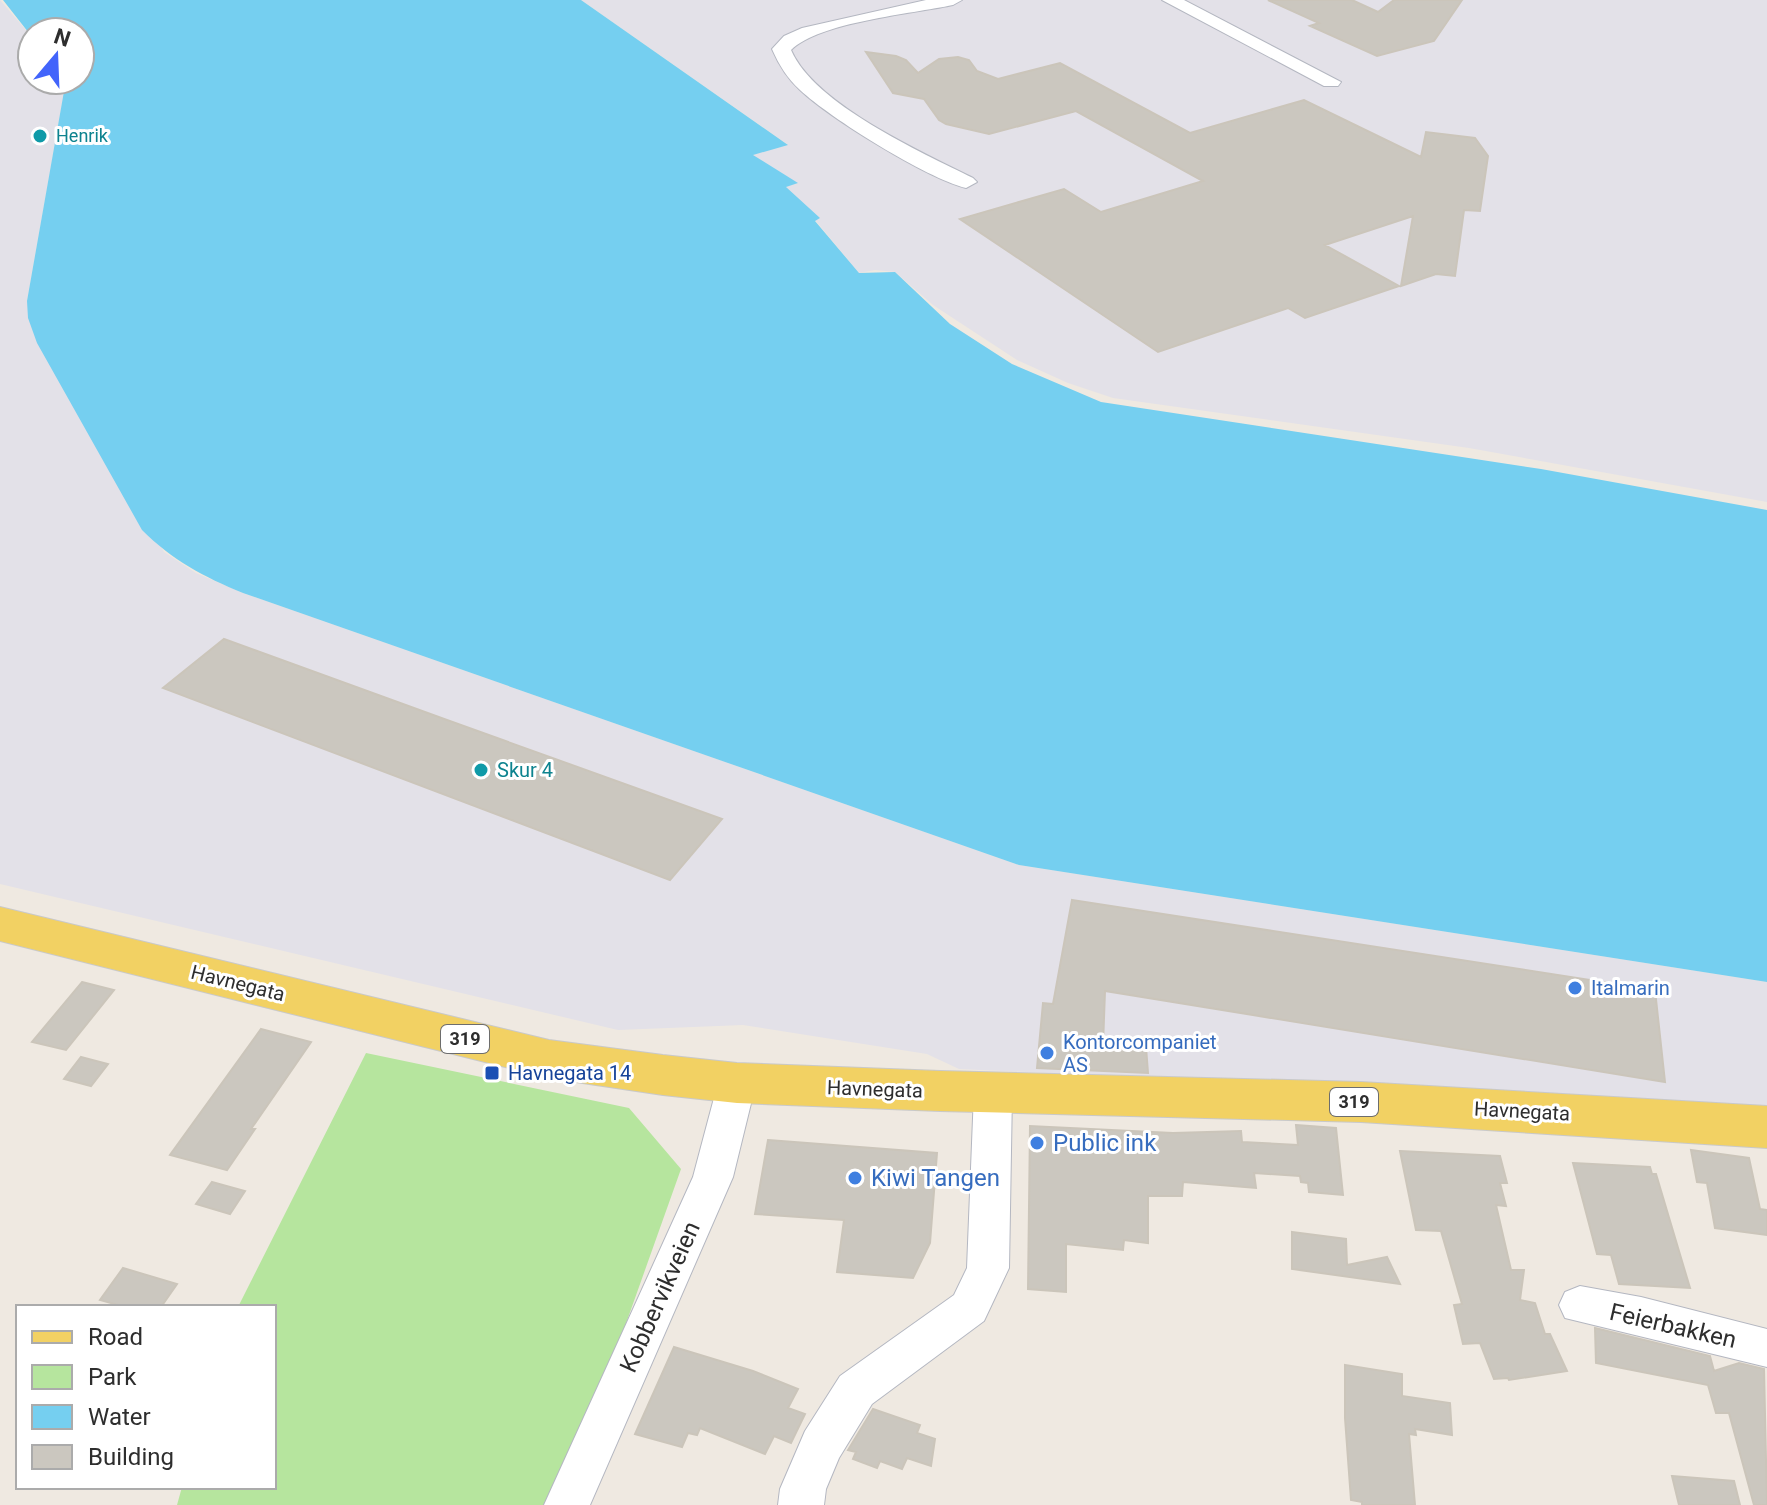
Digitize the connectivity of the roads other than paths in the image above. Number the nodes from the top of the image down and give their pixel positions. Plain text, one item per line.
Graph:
1 (953, 0) edge
2 (1171, 0) edge
3 (1331, 82) dead end
4 (966, 182) dead end
5 (0, 924) edge
6 (737, 1083) junction
7 (993, 1093) junction
8 (1767, 1127) edge
9 (1580, 1305) dead end
10 (1767, 1348) edge
11 (567, 1505) edge
12 (801, 1505) edge

1 - 4 street
2 - 3 street
5 - 6 main road, Havnegata / 319
6 - 7 main road, Havnegata / 319
6 - 11 street, Kobbervikveien
7 - 8 main road, Havnegata / 319
7 - 12 street
9 - 10 street, Feierbakken

